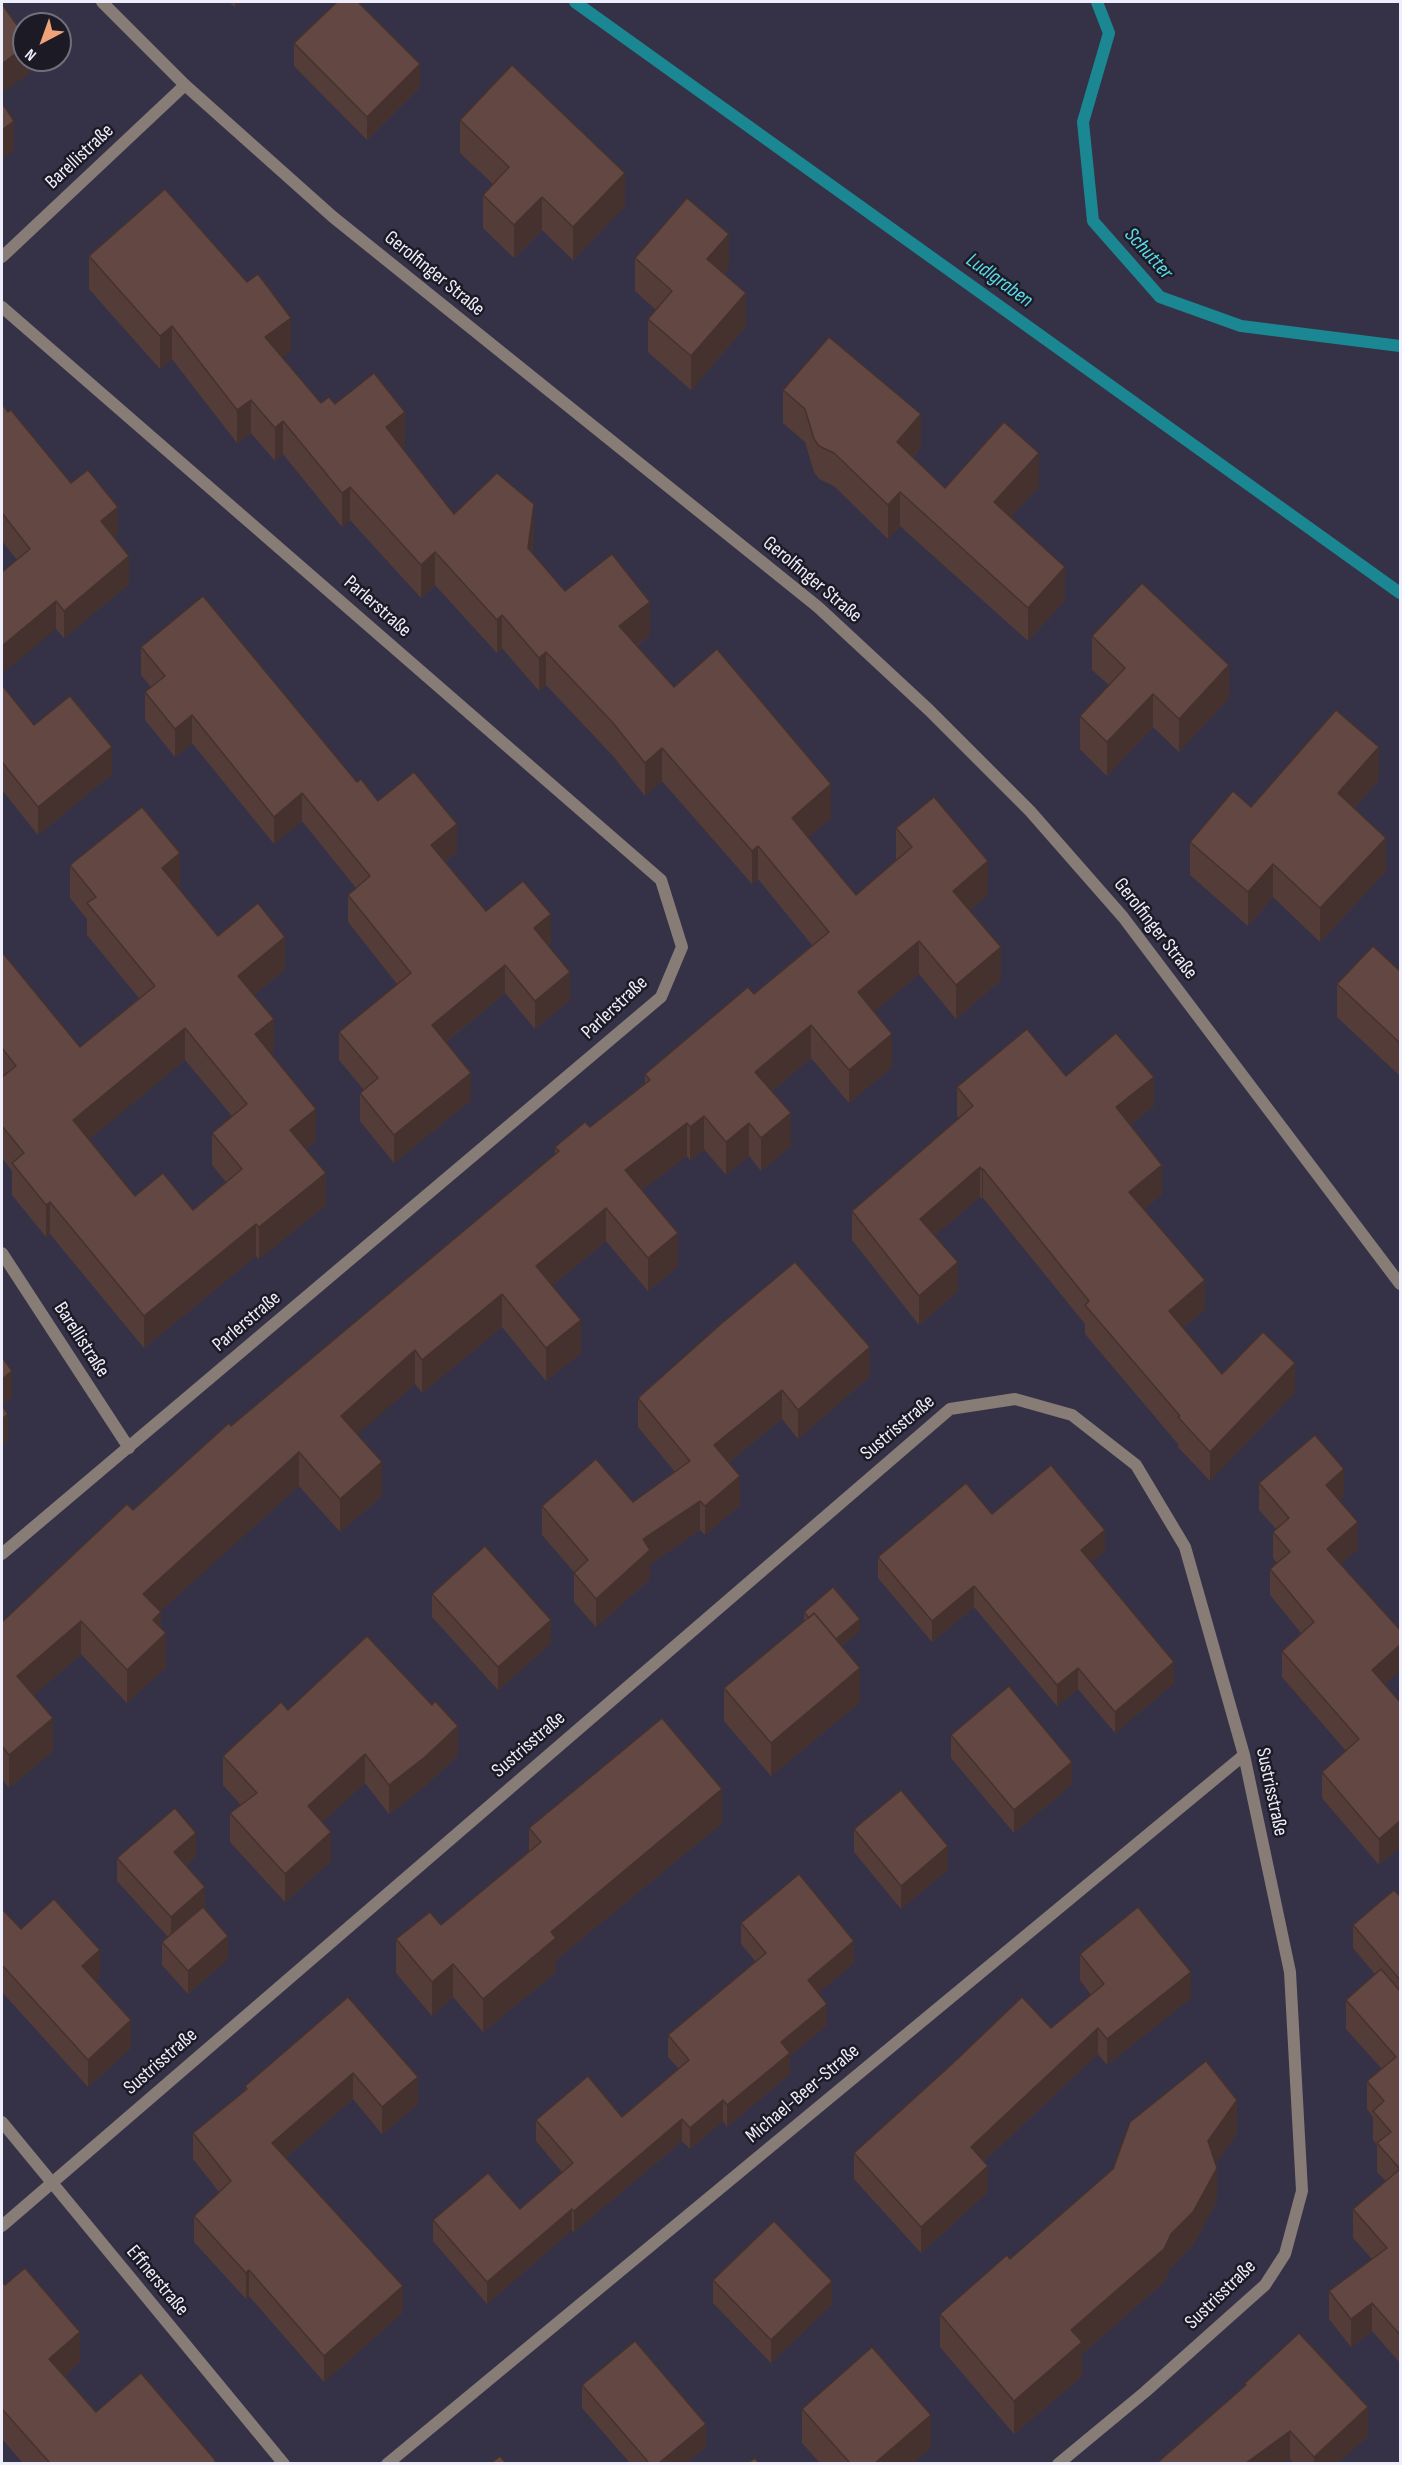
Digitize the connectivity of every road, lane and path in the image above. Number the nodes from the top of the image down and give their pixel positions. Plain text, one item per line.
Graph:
1 (102, 2) edge
2 (185, 85) junction
3 (2, 257) edge
4 (2, 307) edge
5 (2, 1253) edge
6 (1401, 1284) edge
7 (129, 1448) junction
8 (2, 1554) edge
9 (1244, 1755) junction
10 (2, 2122) edge
11 (50, 2183) junction
12 (2, 2226) edge
13 (284, 2463) edge
14 (387, 2463) edge
15 (1058, 2463) edge

1 - 2 street, Gerolfinger Straße
2 - 3 street, Barellistraße
2 - 6 street, Gerolfinger Straße
4 - 7 street, Parlerstraße
5 - 7 street, Barellistraße
7 - 8 street, Parlerstraße
9 - 11 street, Sustrisstraße
9 - 14 street, Michael-Beer-Straße
9 - 15 street, Sustrisstraße
10 - 11 street, Effnerstraße
11 - 12 street, Sustrisstraße
11 - 13 street, Effnerstraße

